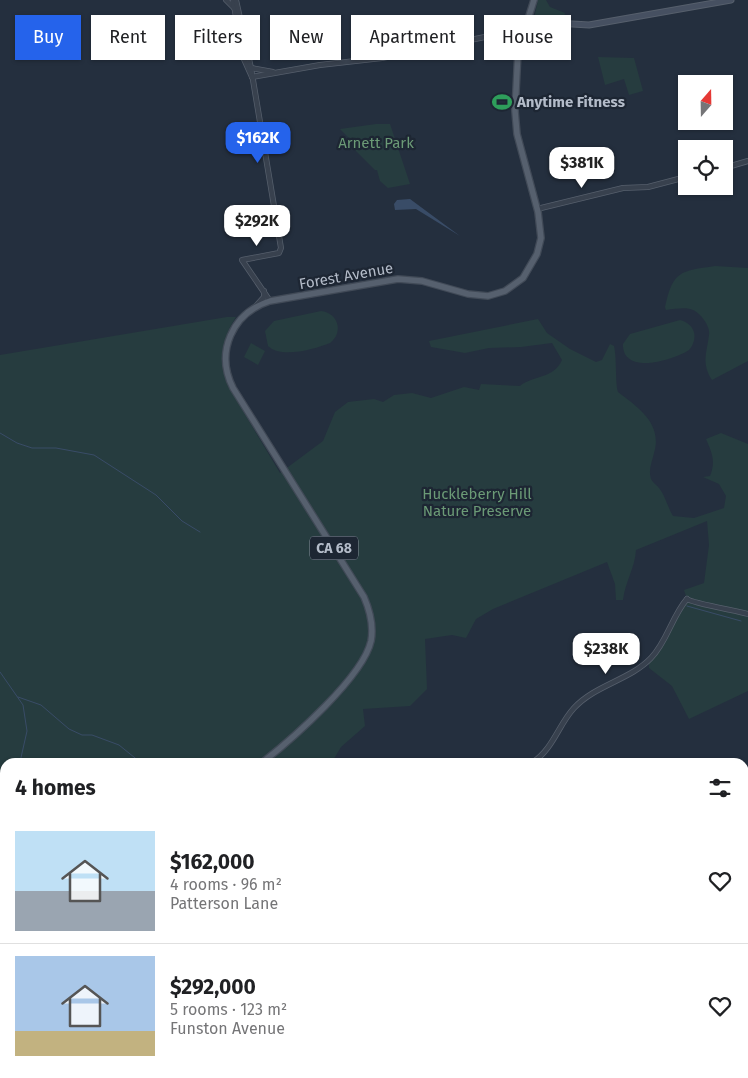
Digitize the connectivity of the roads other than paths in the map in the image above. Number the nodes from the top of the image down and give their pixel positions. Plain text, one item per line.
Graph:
1 (226, 0) edge
2 (235, 0) edge
3 (534, 0) edge
4 (731, 0) edge
5 (234, 8) junction
6 (529, 15) edge
7 (571, 24) edge
8 (484, 37) edge
9 (517, 60) edge
10 (251, 68) junction
11 (279, 73) junction
12 (252, 78) junction
13 (748, 162) edge
14 (733, 166) edge
15 (678, 179) edge
16 (537, 209) junction
17 (265, 292) junction
18 (295, 297) junction
19 (270, 302) junction
20 (254, 308) junction
21 (748, 614) edge
22 (268, 758) edge
23 (539, 758) edge

1 - 5 street
2 - 5 street
2 - 10 street
3 - 6 main road, Forest Avenue / CA 68
4 - 7 main road
5 - 12 street
8 - 11 street
9 - 16 main road, Forest Avenue / CA 68
10 - 11 street
10 - 12 street
11 - 12 street
12 - 17 street
13 - 14 street
15 - 16 street
16 - 18 main road, Forest Avenue / CA 68
17 - 18 street
17 - 19 street
17 - 20 street
18 - 19 main road, Forest Avenue / CA 68
19 - 20 main road, Forest Avenue / CA 68
20 - 22 main road, Forest Avenue / CA 68
21 - 23 street

